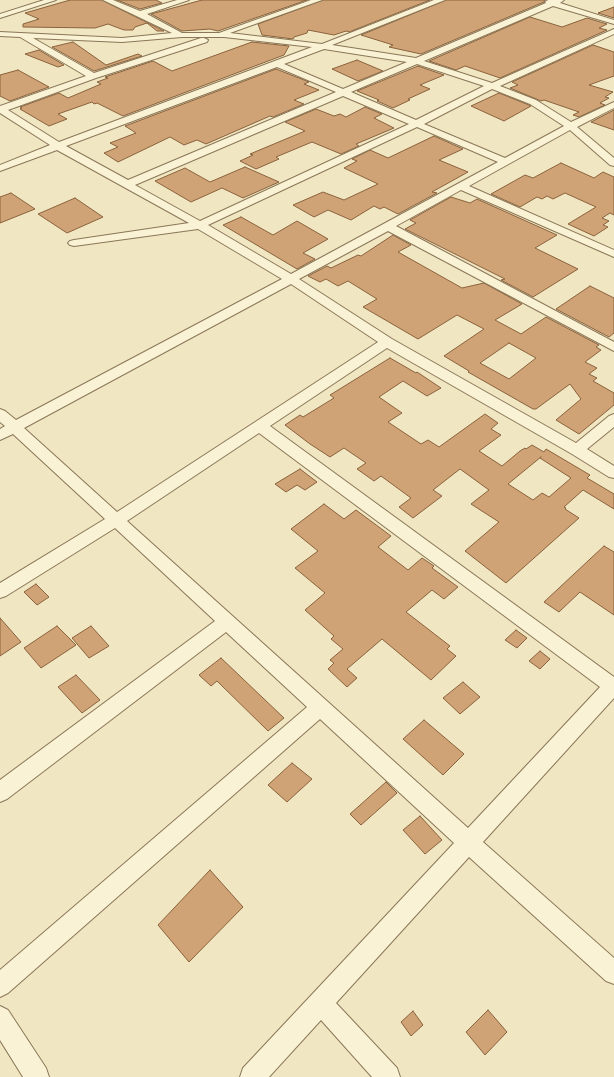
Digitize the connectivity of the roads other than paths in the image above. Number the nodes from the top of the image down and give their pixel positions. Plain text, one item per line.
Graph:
1 (49, 0) edge
2 (107, 0) edge
3 (185, 0) edge
4 (318, 0) edge
5 (440, 0) edge
6 (543, 0) edge
7 (557, 2) edge
8 (140, 14) junction
9 (0, 16) edge
10 (614, 22) edge
11 (614, 31) edge
12 (0, 34) edge
13 (20, 34) junction
14 (182, 35) junction
15 (218, 35) junction
16 (322, 46) junction
17 (416, 61) junction
18 (277, 64) junction
19 (93, 76) junction
20 (492, 86) junction
21 (342, 93) junction
22 (614, 105) edge
23 (1, 110) edge
24 (416, 124) junction
25 (571, 126) junction
26 (58, 146) junction
27 (506, 162) junction
28 (614, 163) edge
29 (0, 168) edge
30 (128, 184) junction
31 (461, 186) junction
32 (200, 225) junction
33 (387, 226) junction
34 (74, 243) dead end
35 (614, 254) edge
36 (291, 279) junction
37 (386, 342) junction
38 (614, 347) edge
39 (0, 414) edge
40 (614, 419) edge
41 (259, 425) junction
42 (7, 432) edge
43 (577, 450) junction
44 (614, 473) edge
45 (116, 520) junction
46 (0, 591) edge
47 (227, 622) junction
48 (614, 686) edge
49 (321, 707) junction
50 (0, 792) edge
51 (469, 843) junction
52 (614, 973) edge
53 (0, 984) edge
54 (321, 1003) junction
55 (0, 1018) edge
56 (37, 1077) edge
57 (252, 1077) edge
58 (388, 1077) edge

1 - 9 street
2 - 8 street
3 - 8 street
4 - 15 street
5 - 16 street
6 - 7 street
7 - 10 street
7 - 17 street
8 - 14 street
11 - 20 street
12 - 13 street
13 - 14 street
13 - 19 street
14 - 15 street
15 - 16 street
15 - 19 street
16 - 17 street
16 - 18 street
17 - 20 street
17 - 21 street
18 - 21 street
18 - 26 street
19 - 23 street
20 - 24 street
20 - 25 street
21 - 24 street
21 - 30 street
22 - 25 street
23 - 26 street
24 - 27 street
24 - 32 street
25 - 27 street
25 - 28 street
26 - 29 street
26 - 30 street
27 - 31 street
30 - 32 street
31 - 33 street
31 - 35 street
32 - 34 street
32 - 36 street
33 - 36 street
33 - 38 street
36 - 37 street
36 - 42 street
37 - 41 street
37 - 43 street
39 - 42 street
40 - 43 street
41 - 45 street
41 - 48 street
42 - 45 street
43 - 44 street
45 - 46 street
45 - 47 street
47 - 49 street
47 - 50 street
48 - 51 street
49 - 51 street
49 - 53 street
51 - 52 street
51 - 54 street
54 - 57 street
54 - 58 street
55 - 56 street

